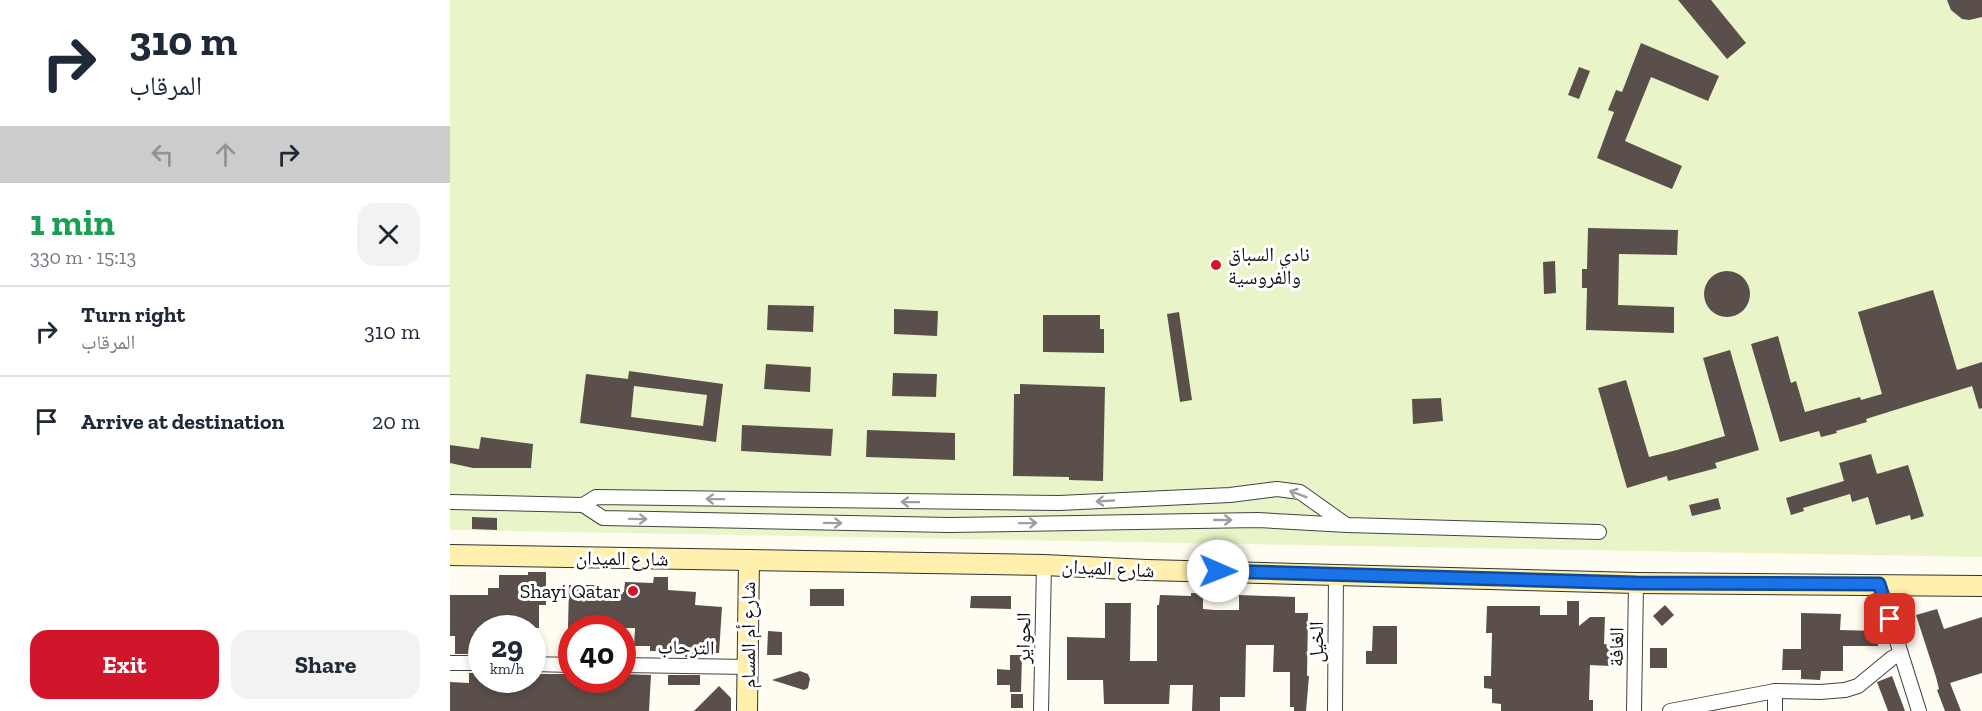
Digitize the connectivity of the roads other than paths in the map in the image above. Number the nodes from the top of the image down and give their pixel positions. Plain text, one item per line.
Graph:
1 (450, 502) edge
2 (584, 505) junction
3 (1347, 525) junction
4 (1599, 532) dead end
5 (450, 555) edge
6 (748, 560) junction
7 (1044, 565) junction
8 (1336, 574) junction
9 (1636, 583) junction
10 (1879, 584) junction
11 (1982, 586) edge
12 (1901, 654) junction
13 (450, 663) edge
14 (468, 663) edge
15 (636, 665) edge
16 (749, 667) junction
17 (1775, 691) junction
18 (747, 711) edge
19 (1041, 711) edge
20 (1335, 711) edge
21 (1634, 711) edge
22 (1670, 711) edge
23 (1775, 711) edge
24 (1919, 711) edge

1 - 2 street
2 -> 3 street
3 -> 2 street
3 - 4 street
5 - 6 street, شارع الميدان
6 - 7 street, شارع الميدان
6 - 16 street, شارع أم المسام
7 - 8 street, شارع الميدان
7 - 19 street, الحواير
8 - 9 street, شارع الميدان
8 - 20 street, الخيل
9 - 10 street, شارع الميدان
9 - 21 street, الغافة
10 - 11 street, شارع الميدان
10 - 12 street
12 - 17 street
12 - 24 street
13 - 14 street
15 - 16 street, الترحاب
16 - 18 street, شارع أم المسام
17 - 22 street
17 - 23 street

